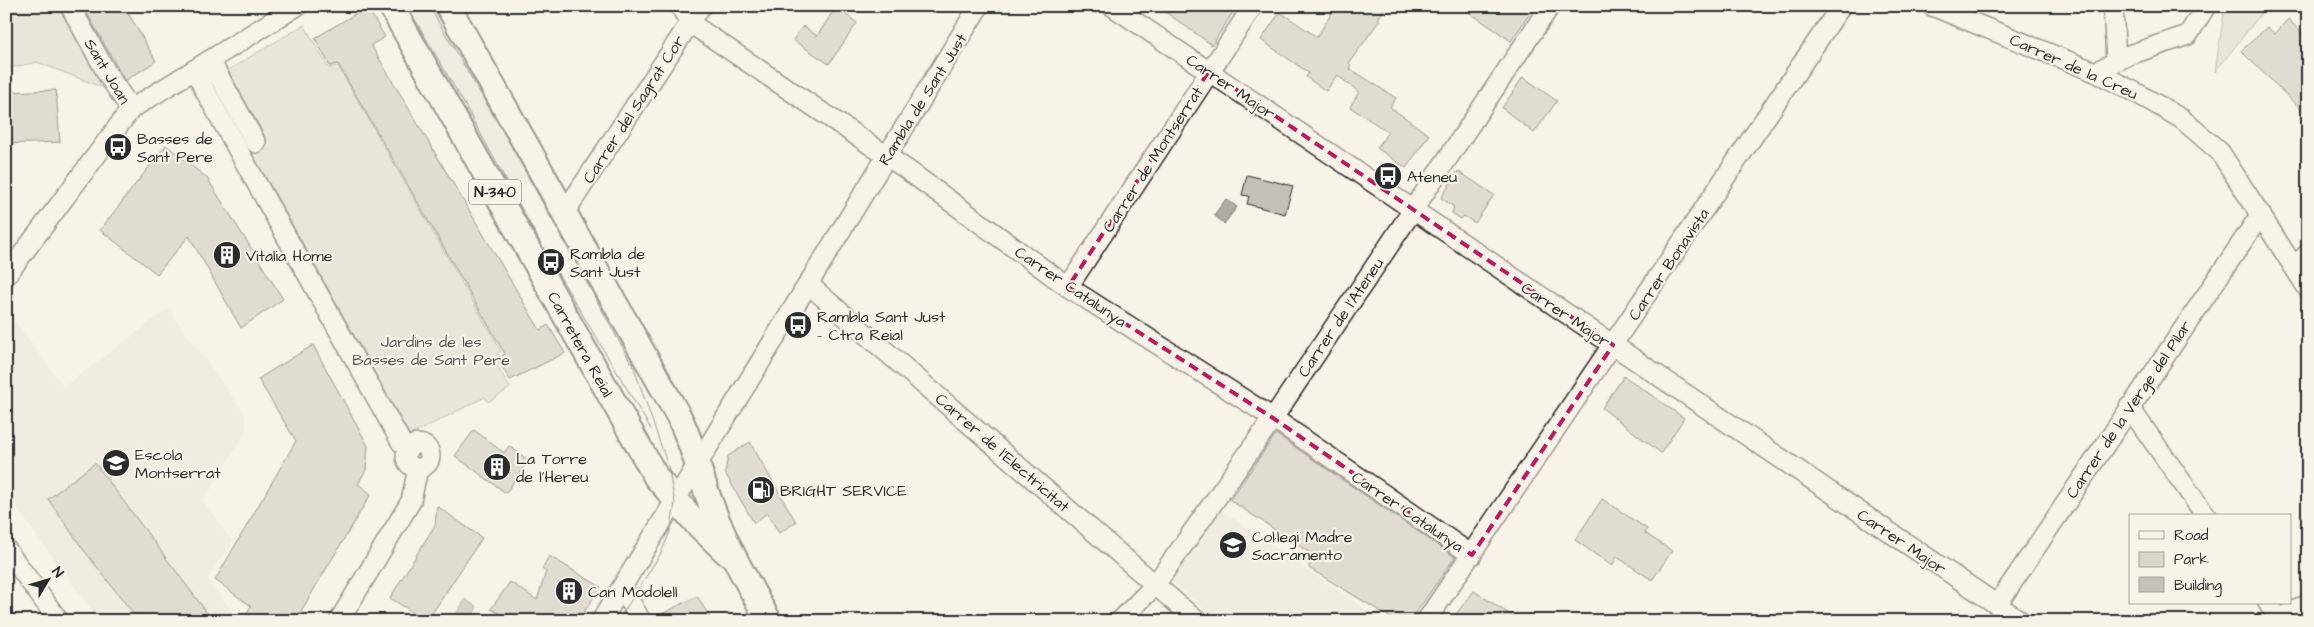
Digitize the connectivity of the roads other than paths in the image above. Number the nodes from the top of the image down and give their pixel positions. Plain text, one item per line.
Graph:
1 (70, 6) edge
2 (297, 6) edge
3 (390, 6) edge
4 (448, 6) edge
5 (680, 6) edge
6 (701, 6) edge
7 (979, 6) edge
8 (1112, 6) edge
9 (1253, 6) edge
10 (1550, 6) edge
11 (1842, 6) edge
12 (1932, 6) edge
13 (2113, 6) edge
14 (2206, 6) edge
15 (690, 23) junction
16 (2116, 61) junction
17 (202, 65) junction
18 (1209, 71) junction
19 (2095, 72) junction
20 (131, 109) junction
21 (256, 143) dead end
22 (887, 156) junction
23 (1413, 209) junction
24 (565, 212) junction
25 (2261, 214) junction
26 (2308, 253) edge
27 (2295, 267) junction
28 (6, 276) edge
29 (808, 284) junction
30 (1068, 287) junction
31 (2308, 289) edge
32 (1613, 346) junction
33 (2129, 407) junction
34 (1272, 418) junction
35 (698, 463) junction
36 (675, 499) junction
37 (2205, 514) edge
38 (6, 549) edge
39 (1472, 555) junction
40 (735, 560) junction
41 (1155, 585) junction
42 (622, 586) junction
43 (2269, 604) edge
44 (2308, 604) edge
45 (1997, 605) junction
46 (59, 621) edge
47 (339, 621) edge
48 (601, 621) edge
49 (641, 621) edge
50 (769, 621) edge
51 (1120, 621) edge
52 (1197, 621) edge
53 (1426, 621) edge
54 (2021, 621) edge

1 - 20 street, Sant Joan
2 - 17 street
3 - 36 main road, Carretera Reial / N-340
4 - 24 main road, Carretera Reial / N-340
5 - 15 street, Carrer Catalunya
6 - 15 street, Carrer del Sagrat Cor
7 - 22 street, Rambla de Sant Just
8 - 18 street, Carrer Major
9 - 18 street, Carrer de Montserrat
10 - 23 street, Carrer de l'Ateneu
11 - 32 street, Carrer Bonavista
12 - 19 street, Carrer de la Creu
13 - 16 street
14 - 16 street
15 - 22 street, Carrer Catalunya
15 - 24 street, Carrer del Sagrat Cor
16 - 19 street
17 - 20 street
17 - 21 street
17 - 47 street
18 - 23 street, Carrer Major
18 - 30 street, Carrer de Montserrat
19 - 25 street, Carrer de la Creu
20 - 28 street
22 - 29 street, Rambla de Sant Just
22 - 30 street, Carrer Catalunya
23 - 32 street, Carrer Major
23 - 34 street, Carrer de l'Ateneu
24 - 35 main road, Carretera Reial / N-340
25 - 27 street, Carrer de la Creu
25 - 33 street, Carrer de la Verge del Pilar
26 - 27 street
27 - 31 street, Carrer de la Creu
29 - 35 street, Rambla de Sant Just
29 - 41 street, Carrer de l'Electricitat
30 - 34 street, Carrer Catalunya
32 - 39 street, Carrer Bonavista
32 - 45 street, Carrer Major
33 - 37 street
33 - 45 street, Carrer de la Verge del Pilar
34 - 39 street, Carrer Catalunya
34 - 41 street, Carrer de l'Ateneu
35 - 36 street, Rambla de Sant Just
35 - 40 main road, Carretera Reial / N-340
36 - 40 main road, Carretera Reial / N-340
36 - 42 street, Rambla de Sant Just
38 - 46 street
39 - 53 street, Carrer Bonavista
40 - 50 main road, Carretera Reial / N-340
41 - 51 street, Carrer de l'Ateneu
41 - 52 street, Carrer de l'Electricitat
42 - 48 street, Rambla de Sant Just
42 - 49 street
43 - 44 street
45 - 54 street, Carrer Major

